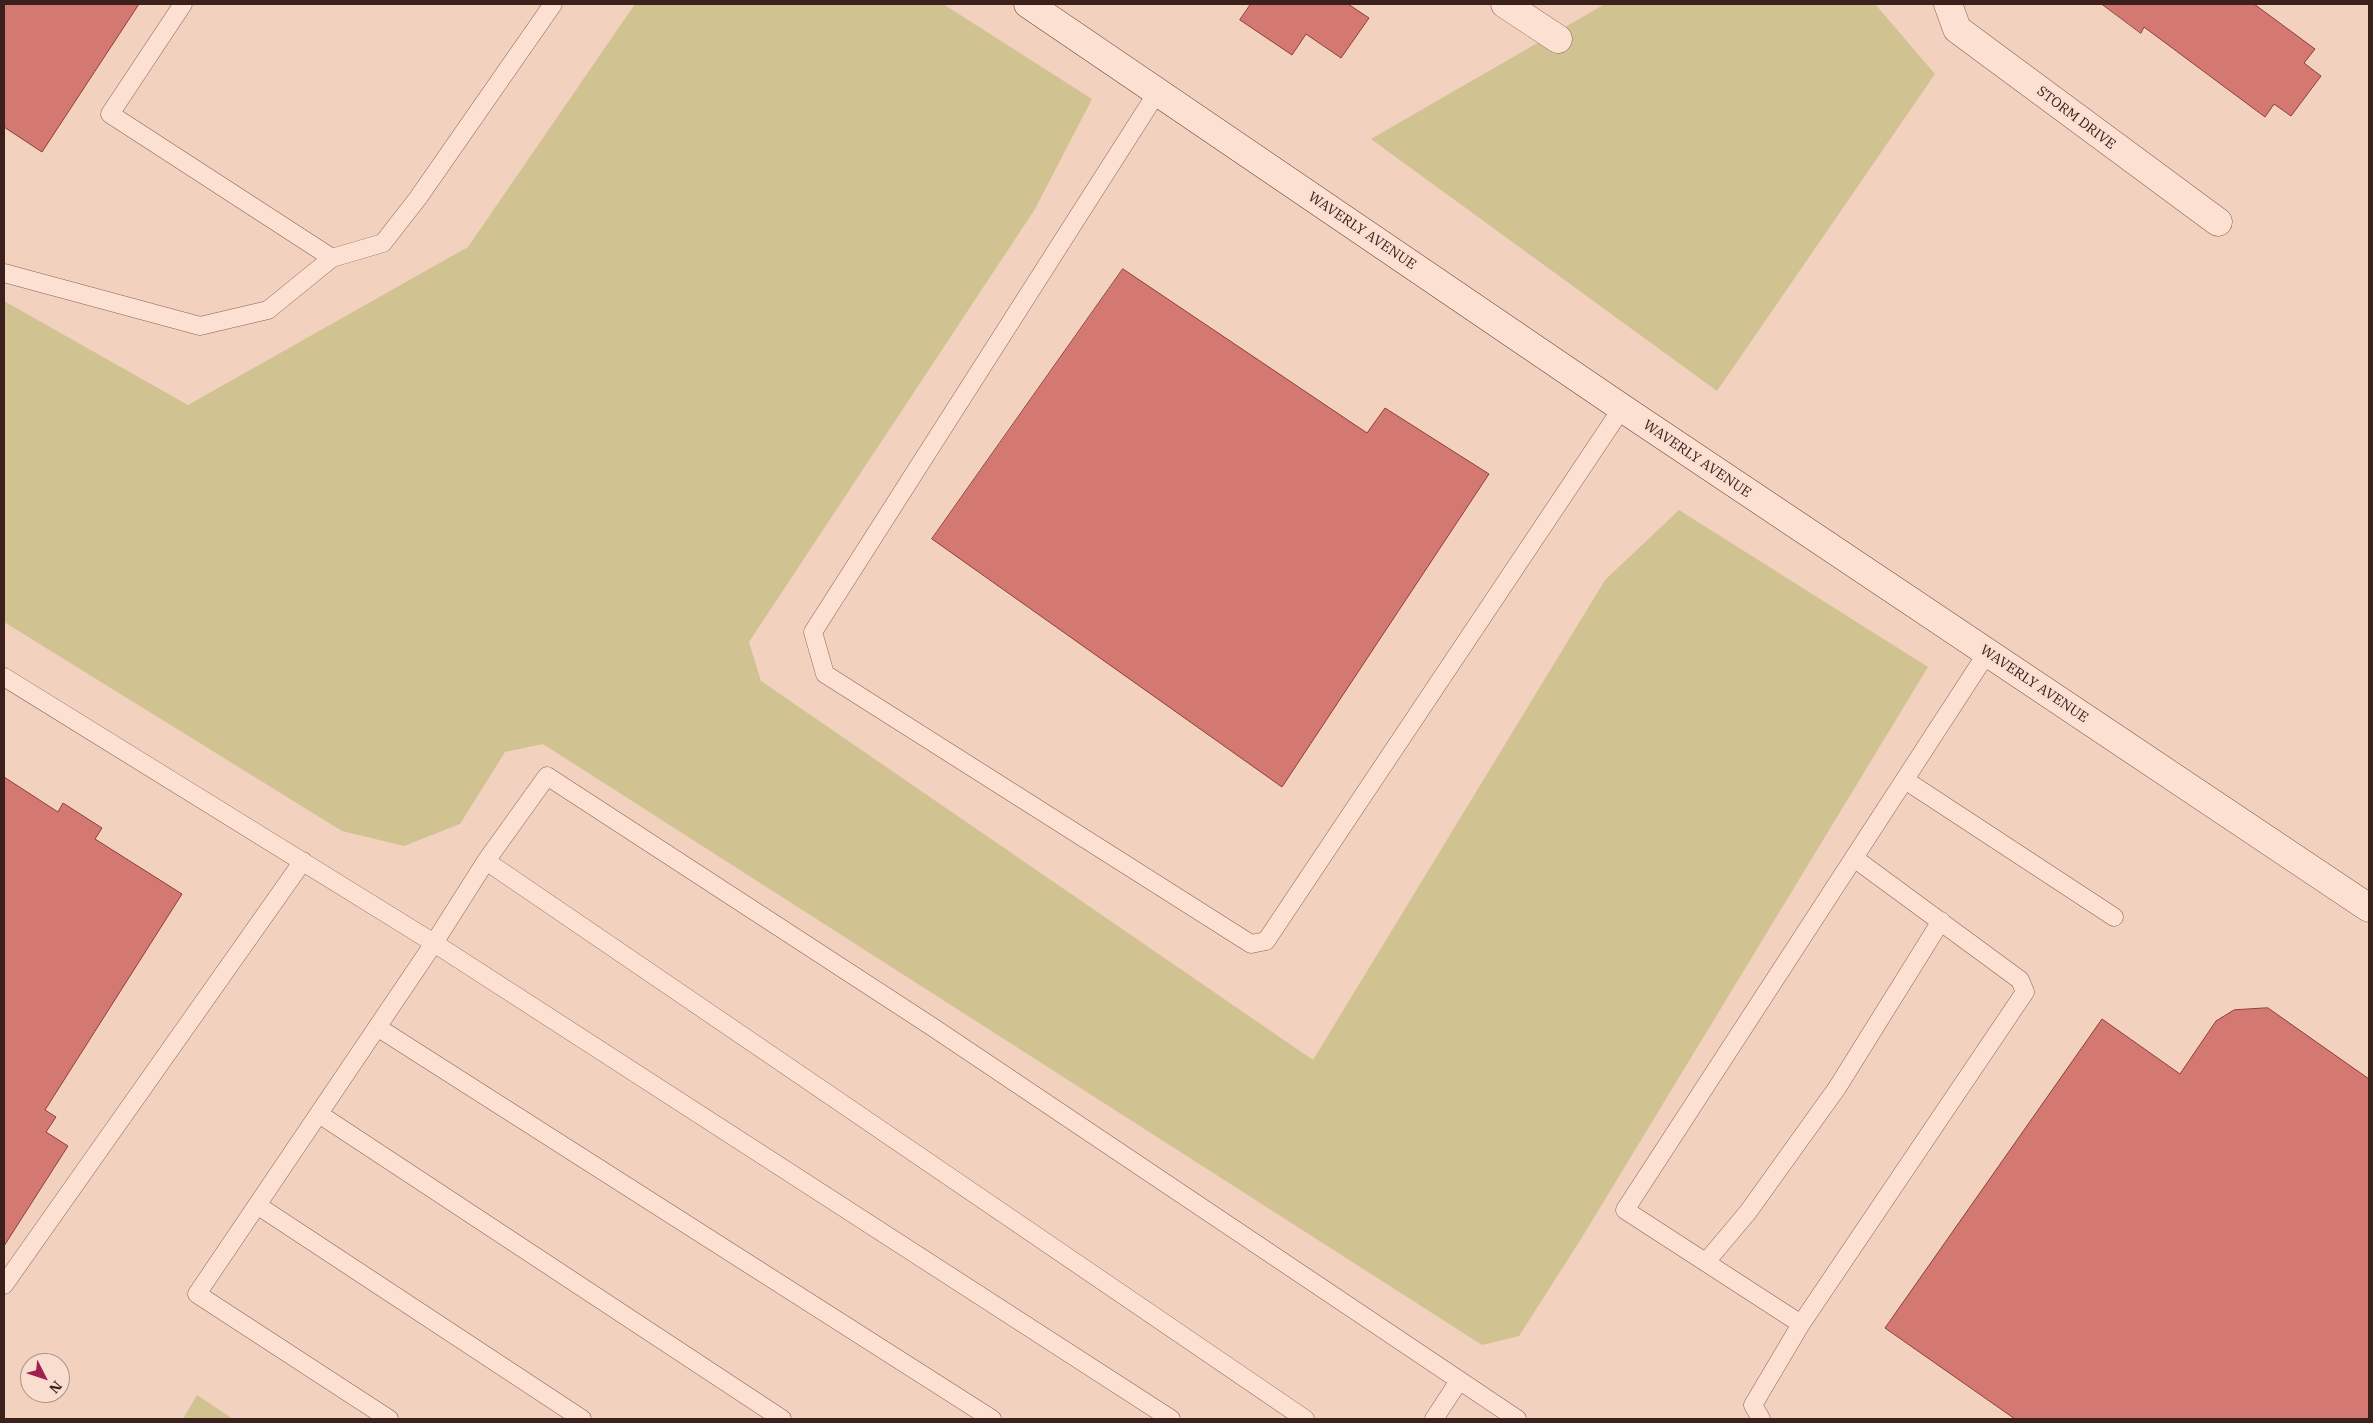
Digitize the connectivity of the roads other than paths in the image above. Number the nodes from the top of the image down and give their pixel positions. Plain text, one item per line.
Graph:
1 (183, 4) edge
2 (553, 4) edge
3 (1028, 4) edge
4 (1505, 4) edge
5 (1948, 4) edge
6 (1558, 39) dead end
7 (1158, 91) junction
8 (2218, 222) dead end
9 (332, 258) junction
10 (4, 273) edge
11 (1622, 408) junction
12 (1987, 653) junction
13 (4, 677) edge
14 (1905, 780) junction
15 (1854, 858) junction
16 (303, 861) junction
17 (486, 861) junction
18 (2369, 908) edge
19 (2114, 917) dead end
20 (1940, 921) junction
21 (434, 943) junction
22 (378, 1027) junction
23 (319, 1114) junction
24 (257, 1206) junction
25 (1706, 1262) junction
26 (4, 1285) edge
27 (1801, 1324) junction
28 (1459, 1380) junction
29 (389, 1419) edge
30 (582, 1419) edge
31 (782, 1419) edge
32 (992, 1419) edge
33 (1171, 1419) edge
34 (1305, 1419) edge
35 (1434, 1419) edge
36 (1517, 1419) edge
37 (1762, 1419) edge

1 - 9 lane
2 - 9 lane
3 - 7 street, WAVERLY AVENUE
4 - 6 street
5 - 8 street, STORM DRIVE
7 - 11 street, WAVERLY AVENUE
7 - 11 lane
9 - 10 lane
11 - 12 street, WAVERLY AVENUE
12 - 14 lane
12 - 18 street, WAVERLY AVENUE
13 - 16 lane
14 - 15 lane
14 - 19 lane
15 - 20 lane
15 - 25 lane
16 - 21 lane
16 - 26 lane
17 - 21 lane
17 - 28 lane
17 - 34 lane
20 - 25 lane
20 - 27 lane
21 - 22 lane
21 - 33 lane
22 - 23 lane
22 - 32 lane
23 - 24 lane
23 - 31 lane
24 - 29 lane
24 - 30 lane
25 - 27 lane
27 - 37 lane
28 - 35 lane
28 - 36 lane

